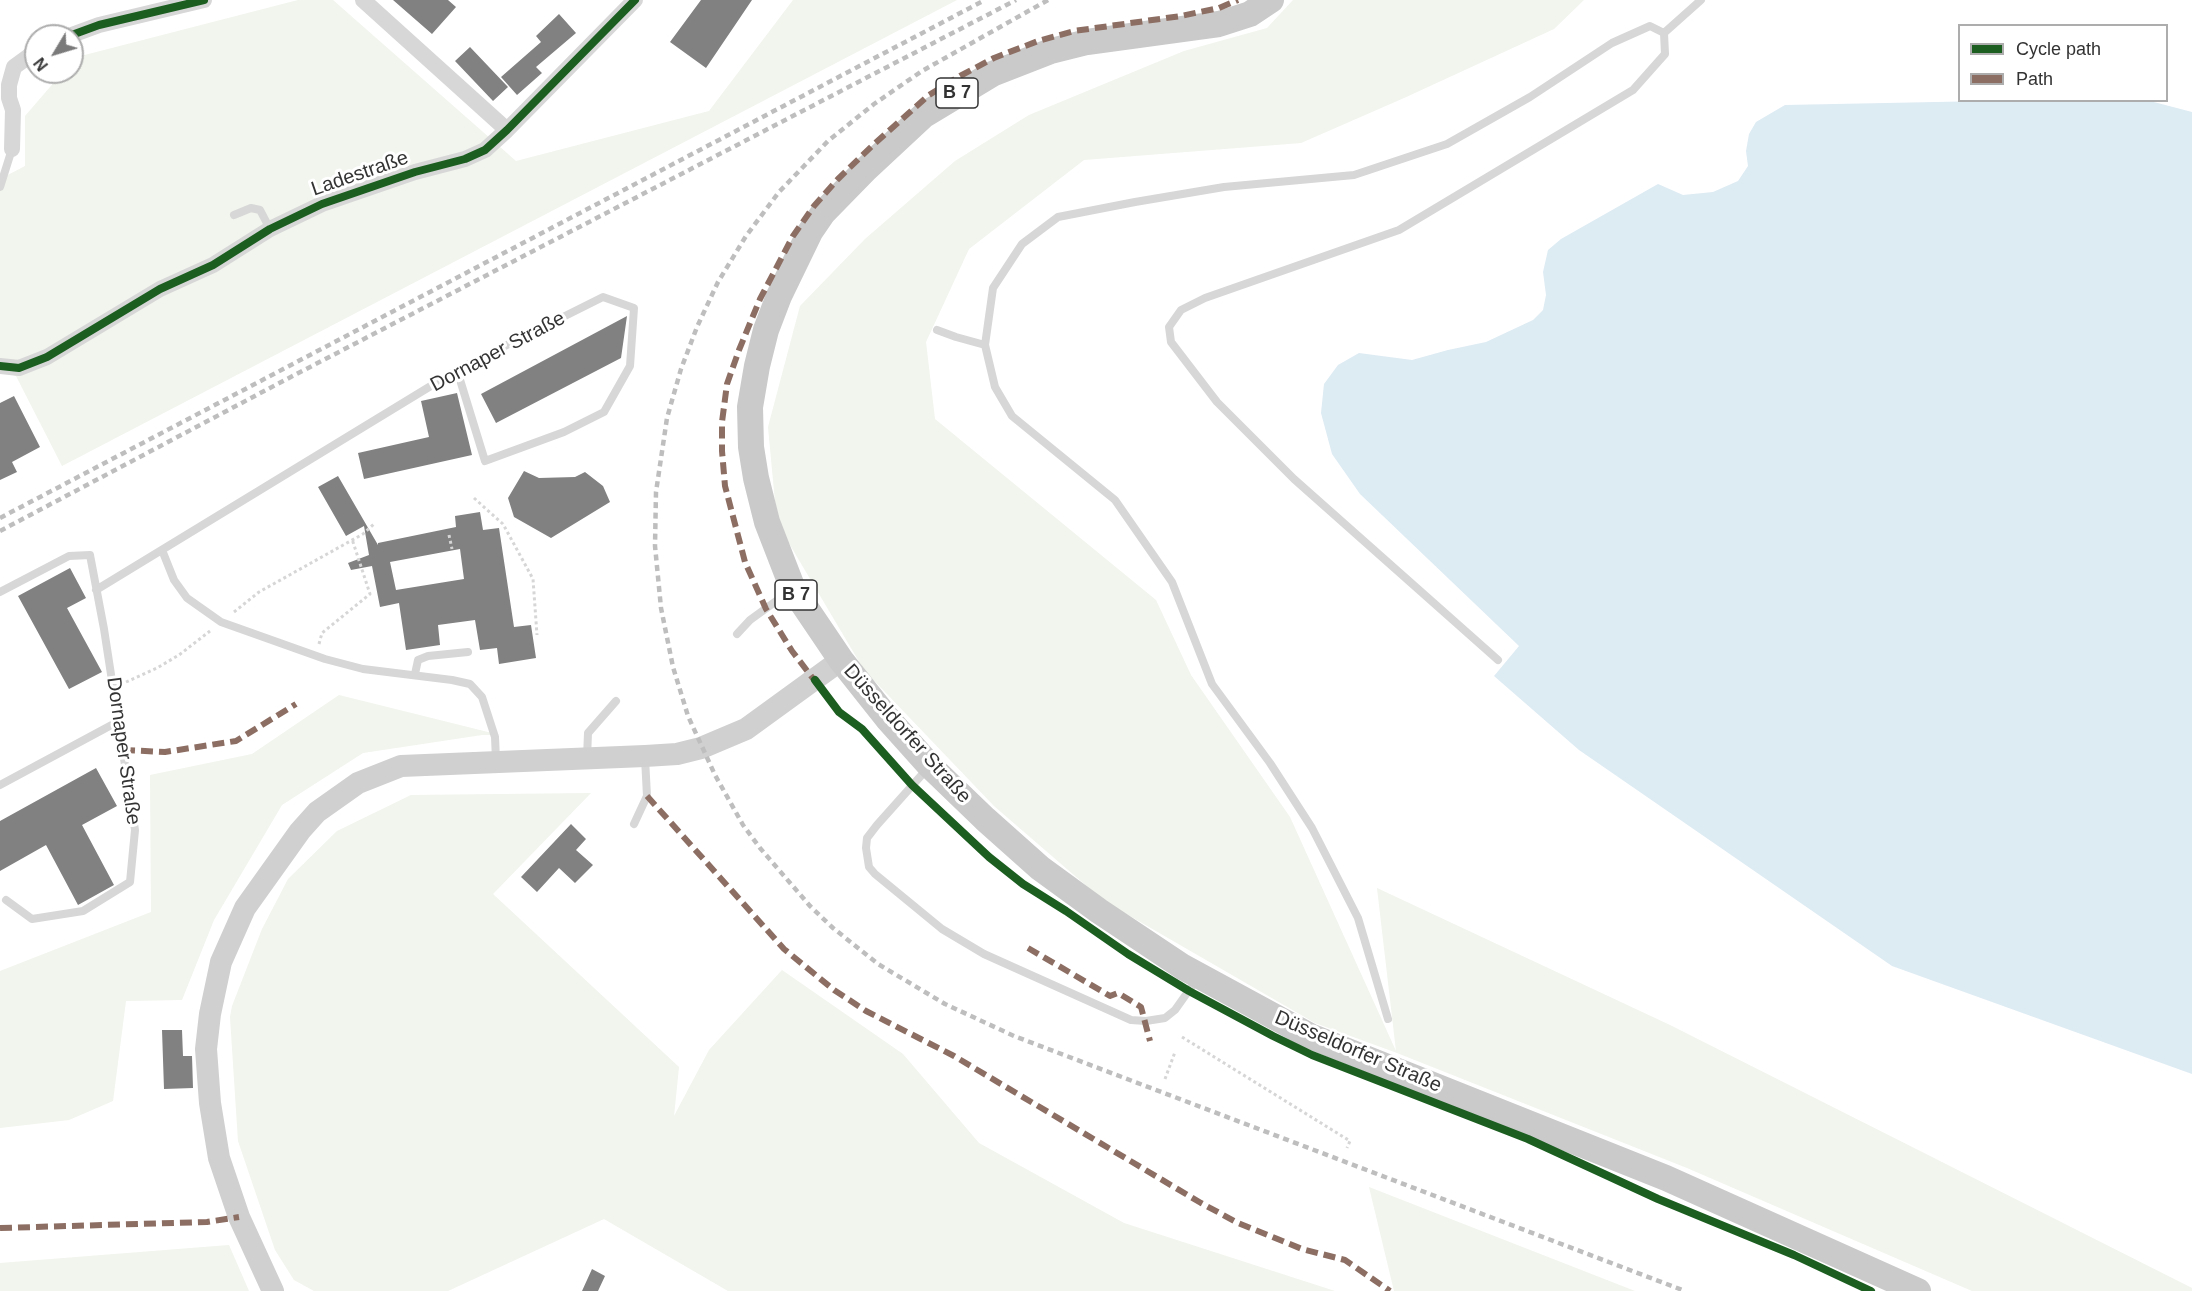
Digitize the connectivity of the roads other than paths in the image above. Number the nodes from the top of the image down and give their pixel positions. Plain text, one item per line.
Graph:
1 (204, 0) edge
2 (363, 0) edge
3 (635, 0) edge
4 (1271, 0) edge
5 (1701, 0) edge
6 (84, 30) edge
7 (1664, 33) junction
8 (24, 60) edge
9 (507, 130) junction
10 (12, 149) joint
11 (0, 187) edge
12 (234, 215) dead end
13 (270, 229) junction
14 (937, 330) dead end
15 (986, 345) junction
16 (0, 366) edge
17 (457, 370) junction
18 (162, 550) junction
19 (793, 589) junction
20 (96, 591) junction
21 (0, 592) edge
22 (737, 633) dead end
23 (468, 652) dead end
24 (841, 660) junction
25 (1498, 660) dead end
26 (415, 675) junction
27 (616, 701) dead end
28 (119, 721) junction
29 (645, 756) junction
30 (587, 759) junction
31 (497, 763) junction
32 (930, 766) junction
33 (0, 785) edge
34 (634, 824) dead end
35 (6, 900) dead end
36 (1199, 976) junction
37 (1388, 1018) dead end
38 (273, 1291) edge
39 (1918, 1291) edge

1 - 6 street
2 - 9 street
3 - 9 street, Ladestraße
4 - 19 main road, Düsseldorfer Straße / B 7
5 - 7 lane
7 - 15 lane
7 - 25 lane
8 - 10 street
9 - 13 street, Ladestraße
10 - 11 lane
12 - 13 lane
13 - 16 street, Ladestraße
14 - 15 lane
15 - 37 lane
17 - 17 lane, Dornaper Straße
17 - 18 lane, Dornaper Straße
18 - 20 lane, Dornaper Straße
18 - 26 lane
19 - 22 lane
19 - 24 main road, Düsseldorfer Straße / B 7
20 - 21 lane, Dornaper Straße
20 - 28 lane, Dornaper Straße
23 - 26 lane
24 - 29 main road
24 - 32 main road, Düsseldorfer Straße / B 7
26 - 31 lane
27 - 30 lane
28 - 33 lane
28 - 35 lane, Dornaper Straße
29 - 30 main road
29 - 34 lane
30 - 31 main road
31 - 38 main road
32 - 36 main road, Düsseldorfer Straße / B 7
32 - 36 lane
36 - 39 main road, Düsseldorfer Straße / B 7

